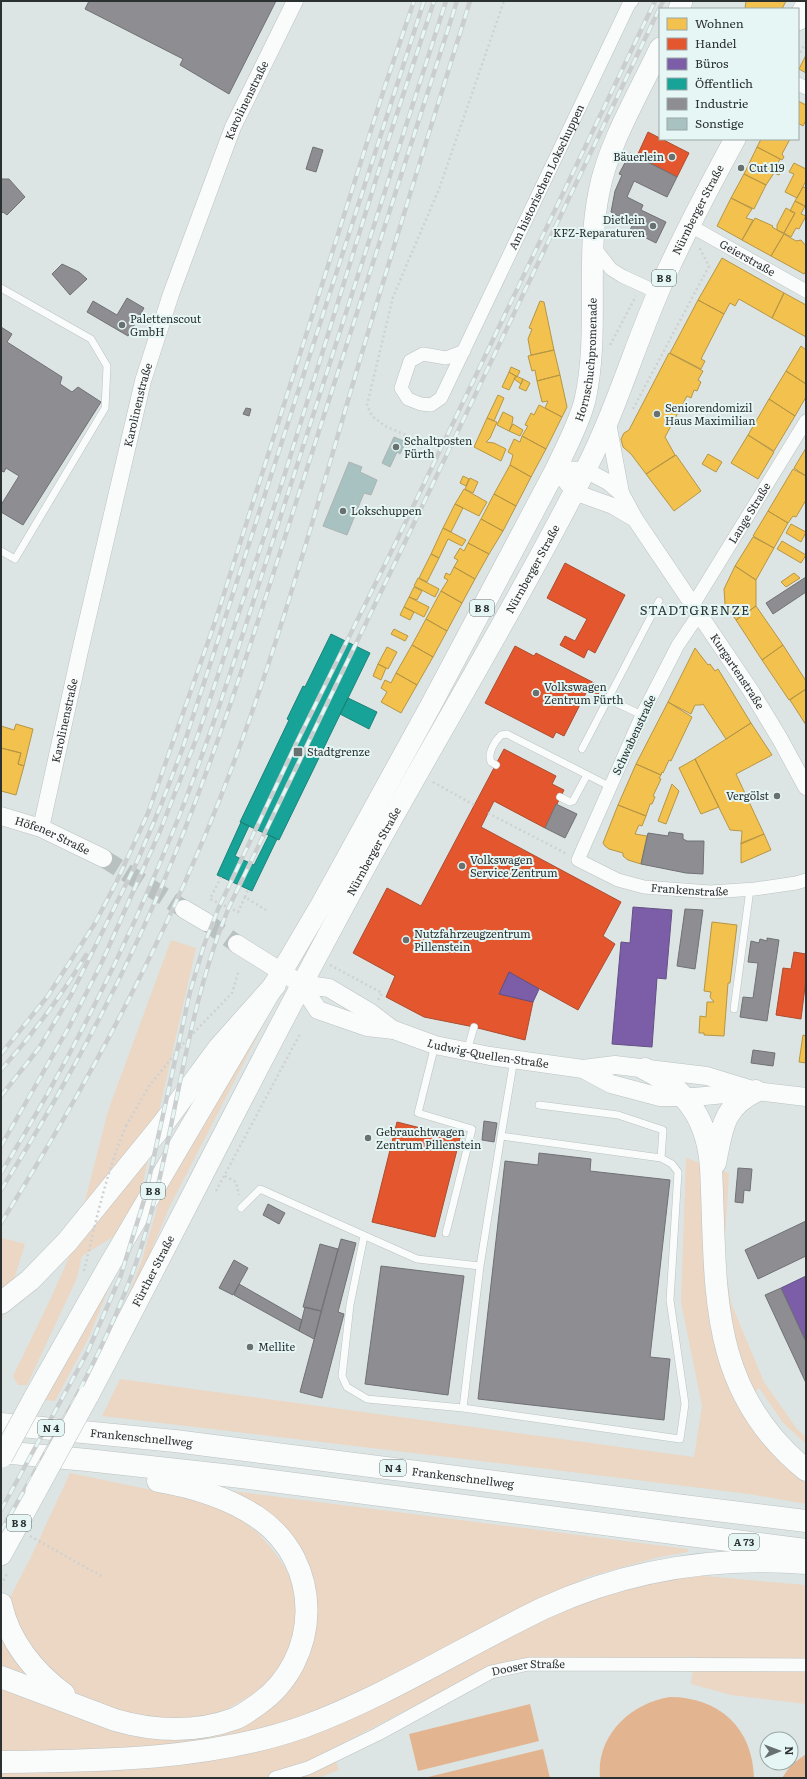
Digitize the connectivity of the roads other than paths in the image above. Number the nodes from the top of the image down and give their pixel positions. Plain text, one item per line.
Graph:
1 (294, 1) edge
2 (630, 2) edge
3 (806, 5) edge
4 (799, 18) edge
5 (659, 50) edge
6 (735, 140) edge
7 (694, 234) junction
8 (593, 245) junction
9 (1, 288) edge
10 (806, 291) edge
11 (659, 293) junction
12 (464, 351) junction
13 (806, 421) edge
14 (608, 423) junction
15 (556, 469) junction
16 (585, 470) junction
17 (574, 492) junction
18 (621, 493) junction
19 (635, 519) junction
20 (1, 551) edge
21 (659, 601) dead end
22 (696, 610) junction
23 (608, 699) junction
24 (642, 715) junction
25 (582, 748) dead end
26 (496, 765) dead end
27 (587, 775) junction
28 (610, 786) junction
29 (806, 787) edge
30 (560, 797) dead end
31 (1, 816) edge
32 (41, 828) junction
33 (103, 858) tunnel mouth
34 (578, 860) joint
35 (806, 880) edge
36 (750, 889) junction
37 (184, 908) tunnel mouth
38 (206, 922) tunnel mouth
39 (237, 944) tunnel mouth
40 (278, 978) junction
41 (301, 984) junction
42 (734, 1009) dead end
43 (474, 1027) dead end
44 (435, 1044) junction
45 (467, 1052) junction
46 (514, 1059) junction
47 (645, 1069) junction
48 (583, 1070) junction
49 (756, 1091) junction
50 (806, 1097) edge
51 (686, 1098) junction
52 (540, 1105) dead end
53 (502, 1136) junction
54 (661, 1158) junction
55 (712, 1176) junction
56 (241, 1208) dead end
57 (446, 1233) dead end
58 (364, 1236) junction
59 (480, 1266) junction
60 (1, 1303) edge
61 (463, 1408) junction
62 (1, 1424) edge
63 (1, 1452) edge
64 (1, 1459) edge
65 (102, 1462) junction
66 (806, 1470) edge
67 (806, 1522) edge
68 (806, 1550) edge
69 (1, 1555) edge
70 (806, 1563) edge
71 (1, 1604) edge
72 (806, 1665) edge
73 (1, 1677) edge
74 (89, 1709) junction
75 (1, 1762) edge
76 (275, 1778) edge

1 - 32 street, Karolinenstraße
2 - 12 street, Am historischen Lokschuppen
3 - 4 main road
5 - 8 main road, Hornschuchpromenade / B 8
6 - 7 main road, Nürnberger Straße / B 8
7 - 10 street, Geierstraße
7 - 11 main road, Nürnberger Straße / B 8
8 - 11 street
8 - 15 main road, Hornschuchpromenade / B 8
9 - 20 lane
11 - 14 main road, Nürnberger Straße / B 8
12 - 12 street, Am historischen Lokschuppen
13 - 22 street, Lange Straße
14 - 16 main road, Nürnberger Straße / B 8
14 - 18 street
15 - 16 street, Kurgartenstraße
15 - 17 street
15 - 40 main road, Nürnberger Straße / B 8
16 - 17 main road, Nürnberger Straße / B 8
16 - 18 street, Kurgartenstraße
17 - 19 street, Kurgartenstraße
17 - 41 main road, Nürnberger Straße / B 8
18 - 19 street, Kurgartenstraße
19 - 22 street, Kurgartenstraße
21 - 23 lane
22 - 24 street, Schwabenstraße
22 - 29 street, Kurgartenstraße
23 - 24 lane
23 - 25 lane
24 - 28 street, Schwabenstraße
26 - 27 lane
27 - 28 lane
27 - 30 lane
28 - 34 street, Schwabenstraße
31 - 32 main road, Höfener Straße
32 - 33 main road, Höfener Straße
34 - 36 street, Frankenstraße
35 - 36 street, Frankenstraße
36 - 42 lane
37 - 38 main road
39 - 40 main road
40 - 41 main road
40 - 60 highway
40 - 64 main road, B 8, bridge
41 - 44 main road, Ludwig-Quellen-Straße
41 - 69 main road, Fürther Straße / B 8, bridge
43 - 45 lane
44 - 45 main road, Ludwig-Quellen-Straße
44 - 57 lane
45 - 46 main road, Ludwig-Quellen-Straße
46 - 48 main road, Ludwig-Quellen-Straße
46 - 53 lane
47 - 48 main road, Ludwig-Quellen-Straße
47 - 49 main road, Ludwig-Quellen-Straße
47 - 51 highway
48 - 51 main road, Ludwig-Quellen-Straße
49 - 50 main road, Ludwig-Quellen-Straße
49 - 51 main road, Ludwig-Quellen-Straße
49 - 55 highway
51 - 55 highway
52 - 54 lane
53 - 54 lane
53 - 59 lane
54 - 61 lane
55 - 66 highway
56 - 58 lane
58 - 59 lane
58 - 61 lane
59 - 61 lane
62 - 67 highway, Frankenschnellweg / N 4
63 - 65 highway
65 - 68 highway, A 73
65 - 74 highway
70 - 75 highway
71 - 74 highway
72 - 76 street, Dooser Straße
73 - 74 highway

